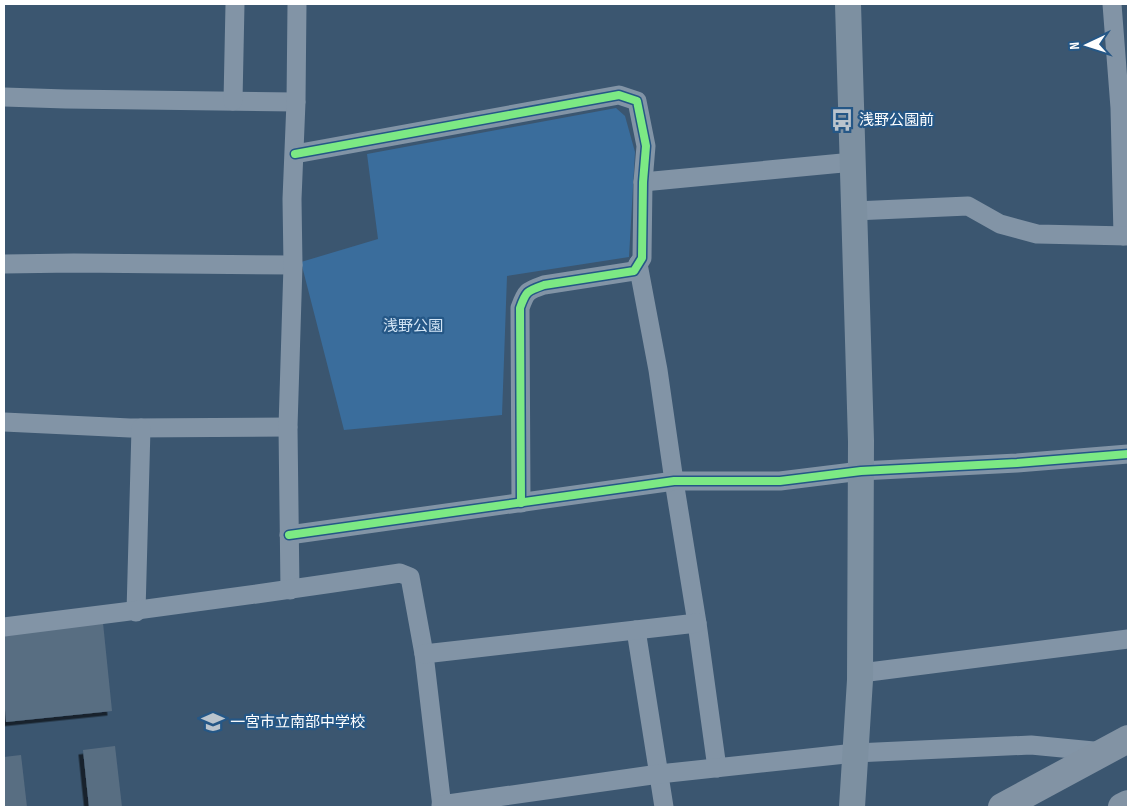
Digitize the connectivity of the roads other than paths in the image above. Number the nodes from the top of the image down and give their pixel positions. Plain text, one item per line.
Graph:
1 (236, 4) edge
2 (298, 4) edge
3 (848, 4) edge
4 (1112, 4) edge
5 (4, 97) edge
6 (233, 101) junction
7 (296, 102) junction
8 (1124, 108) edge
9 (295, 154) junction
10 (853, 162) junction
11 (643, 182) junction
12 (854, 211) junction
13 (1126, 236) edge
14 (4, 264) edge
15 (638, 264) junction
16 (293, 265) junction
17 (4, 422) edge
18 (288, 427) junction
19 (142, 428) junction
20 (1128, 454) edge
21 (861, 471) junction
22 (674, 481) junction
23 (521, 503) junction
24 (289, 535) junction
25 (290, 590) junction
26 (136, 612) junction
27 (697, 623) junction
28 (4, 628) edge
29 (636, 630) junction
30 (1128, 639) edge
31 (424, 654) junction
32 (860, 672) junction
33 (1128, 739) edge
34 (1116, 748) edge
35 (855, 753) junction
36 (717, 768) junction
37 (659, 774) junction
38 (1128, 804) edge
39 (441, 806) edge
40 (664, 807) edge
41 (852, 807) edge
42 (1002, 807) edge
43 (1014, 807) edge
44 (1122, 807) edge

1 - 6 street
2 - 7 street
3 - 10 street
4 - 8 street
5 - 6 street
6 - 7 street
7 - 9 street
8 - 13 street
9 - 11 street
9 - 16 street
10 - 11 street
10 - 12 street
11 - 15 street
12 - 13 street
12 - 21 street
14 - 16 street
15 - 22 street
15 - 23 street
16 - 18 street
17 - 19 street
18 - 19 street
18 - 24 street
19 - 26 street
20 - 21 street
21 - 22 street
21 - 32 street
22 - 23 street
22 - 27 street
23 - 24 street
24 - 25 street
25 - 26 street
25 - 31 street
26 - 28 street
27 - 29 street
27 - 36 street
29 - 31 street
29 - 37 street
30 - 32 street
31 - 39 street
32 - 35 street
33 - 34 highway
34 - 35 street
34 - 42 highway
34 - 43 highway
35 - 36 street
35 - 41 street
36 - 37 street
37 - 39 street
37 - 40 street
38 - 44 highway

